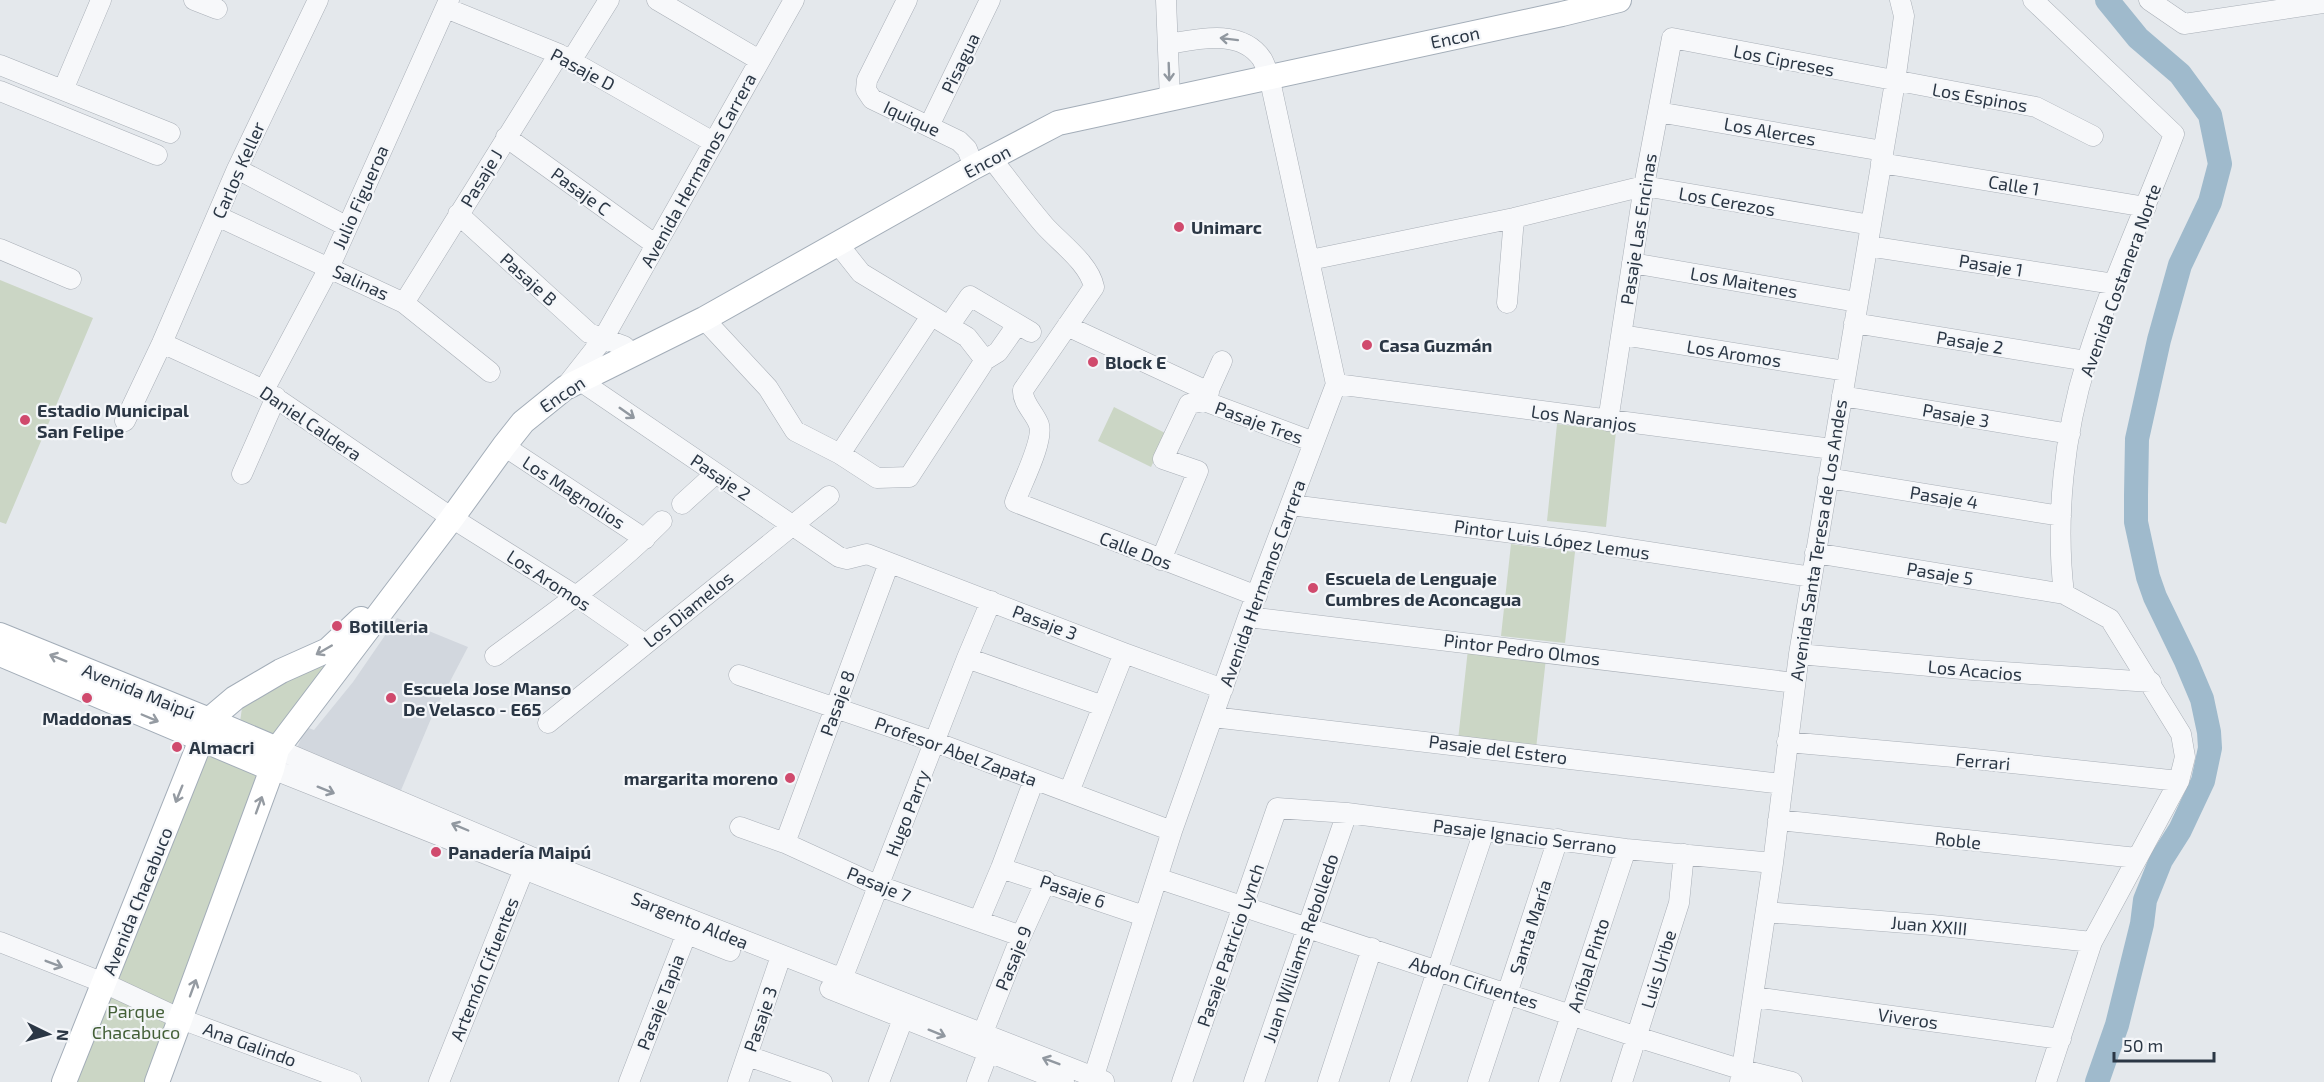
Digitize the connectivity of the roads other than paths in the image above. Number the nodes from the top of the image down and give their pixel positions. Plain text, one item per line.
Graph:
1 (101, 0) edge
2 (194, 0) edge
3 (318, 0) edge
4 (609, 0) edge
5 (657, 0) edge
6 (794, 0) edge
7 (907, 0) edge
8 (990, 0) edge
9 (1166, 0) edge
10 (1618, 0) edge
11 (1900, 0) edge
12 (2033, 0) edge
13 (2150, 0) edge
14 (2324, 3) edge
15 (448, 4) edge
16 (1562, 7) edge
17 (217, 9) dead end
18 (1672, 38) joint
19 (1168, 44) junction
20 (565, 57) junction
21 (759, 60) junction
22 (0, 65) edge
23 (1269, 76) junction
24 (1895, 82) junction
25 (63, 90) junction
26 (0, 91) edge
27 (1170, 100) junction
28 (1658, 112) junction
29 (929, 126) junction
30 (170, 133) dead end
31 (506, 136) junction
32 (2093, 136) dead end
33 (713, 142) junction
34 (157, 155) dead end
35 (1882, 157) junction
36 (983, 163) junction
37 (237, 169) junction
38 (1644, 186) junction
39 (2146, 207) junction
40 (458, 214) junction
41 (217, 216) junction
42 (1514, 218) junction
43 (1871, 225) junction
44 (346, 226) junction
45 (838, 244) junction
46 (656, 245) junction
47 (1868, 246) junction
48 (0, 249) edge
49 (1310, 260) junction
50 (1632, 263) junction
51 (329, 268) junction
52 (71, 279) dead end
53 (2114, 284) junction
54 (1857, 302) junction
55 (404, 303) junction
56 (1507, 303) dead end
57 (932, 316) junction
58 (704, 319) junction
59 (1854, 323) junction
60 (949, 326) junction
61 (1067, 326) junction
62 (1622, 335) junction
63 (603, 339) junction
64 (162, 343) junction
65 (633, 355) junction
66 (985, 360) junction
67 (1222, 361) dead end
68 (2087, 361) junction
69 (1846, 371) junction
70 (490, 372) dead end
71 (572, 384) junction
72 (1336, 384) junction
73 (270, 394) junction
74 (1207, 396) junction
75 (1842, 396) junction
76 (125, 421) dead end
77 (1608, 421) junction
78 (2070, 434) junction
79 (1314, 442) junction
80 (504, 446) junction
81 (1832, 449) junction
82 (840, 454) junction
83 (242, 474) dead end
84 (715, 474) junction
85 (1828, 478) junction
86 (829, 496) dead end
87 (1015, 502) joint
88 (682, 504) dead end
89 (1291, 505) junction
90 (2061, 516) junction
91 (452, 518) junction
92 (662, 521) dead end
93 (792, 524) junction
94 (645, 539) junction
95 (1815, 553) junction
96 (867, 554) joint
97 (1161, 560) junction
98 (888, 563) junction
99 (1812, 577) junction
100 (2064, 594) junction
101 (576, 596) junction
102 (1257, 596) junction
103 (991, 601) junction
104 (1248, 617) junction
105 (0, 635) edge
106 (645, 644) junction
107 (1124, 653) junction
108 (0, 654) edge
109 (1799, 654) junction
110 (495, 656) dead end
111 (967, 658) junction
112 (739, 675) dead end
113 (2151, 682) junction
114 (1795, 683) junction
115 (1223, 689) junction
116 (1103, 706) junction
117 (836, 709) junction
118 (1213, 717) junction
119 (548, 723) dead end
120 (205, 730) junction
121 (935, 742) junction
122 (1787, 742) junction
123 (274, 759) junction
124 (1034, 780) junction
125 (2179, 781) junction
126 (1782, 784) junction
127 (1069, 792) junction
128 (1277, 808) joint
129 (1347, 813) junction
130 (1778, 820) junction
131 (740, 827) dead end
132 (1172, 831) junction
133 (1484, 831) junction
134 (1558, 839) junction
135 (785, 843) junction
136 (1626, 849) junction
137 (1684, 854) junction
138 (2138, 858) junction
139 (526, 862) junction
140 (1773, 863) junction
141 (1001, 868) junction
142 (1157, 878) junction
143 (1046, 881) junction
144 (879, 886) junction
145 (1242, 907) junction
146 (1766, 912) junction
147 (1144, 916) junction
148 (979, 920) junction
149 (1306, 926) junction
150 (689, 928) junction
151 (1021, 936) junction
152 (0, 942) edge
153 (2092, 942) junction
154 (1372, 948) junction
155 (779, 963) junction
156 (1438, 970) junction
157 (104, 983) junction
158 (840, 986) junction
159 (1508, 993) junction
160 (1754, 997) junction
161 (1571, 1014) junction
162 (182, 1018) junction
163 (903, 1019) junction
164 (1637, 1037) junction
165 (2061, 1039) junction
166 (985, 1044) junction
167 (748, 1056) junction
168 (1741, 1076) edge
169 (1097, 1080) edge
170 (64, 1082) edge
171 (157, 1082) edge
172 (351, 1082) edge
173 (439, 1082) edge
174 (629, 1082) edge
175 (738, 1082) edge
176 (822, 1082) edge
177 (879, 1082) edge
178 (977, 1082) edge
179 (1064, 1082) edge
180 (1182, 1082) edge
181 (1254, 1082) edge
182 (1328, 1082) edge
183 (1400, 1082) edge
184 (1478, 1082) edge
185 (1549, 1082) edge
186 (1622, 1082) edge
187 (1792, 1082) edge
188 (2046, 1082) edge

1 - 25 street
2 - 17 street
3 - 37 street, Carlos Keller
4 - 20 street, Pasaje J
5 - 21 street
6 - 21 street, Avenida Hermanos Carrera
7 - 29 street, Iquique
8 - 29 street, Pisagua
9 - 19 street
10 - 16 main road, Encon
11 - 24 street, Avenida Santa Teresa de Los Andes
12 - 39 street, Avenida Costanera Norte
13 - 14 street
15 - 20 street, Pasaje D
15 - 44 street, Julio Figueroa
16 - 23 main road, Encon
18 - 24 street, Los Cipreses
18 - 28 street, Pasaje Las Encinas
23 -> 19 street
19 -> 27 street
20 - 31 street, Pasaje J
20 - 33 street, Pasaje D
21 - 33 street, Avenida Hermanos Carrera
22 - 25 street
23 - 27 main road, Encon
23 - 49 street
24 - 32 street, Los Espinos
24 - 35 street, Avenida Santa Teresa de Los Andes
25 - 30 street
26 - 34 street
27 - 36 main road, Encon
28 - 35 street, Los Alerces
28 - 38 street, Pasaje Las Encinas
29 - 36 street, Iquique
31 - 40 street, Pasaje J
31 - 46 street, Pasaje C
33 - 46 street, Avenida Hermanos Carrera
35 - 39 street, Calle 1
35 - 43 street, Avenida Santa Teresa de Los Andes
36 - 45 main road, Encon
36 - 61 street, Iquique
37 - 41 street, Carlos Keller
37 - 44 street
38 - 42 street, Los Cerezos
38 - 43 street, Los Cerezos
38 - 50 street, Pasaje Las Encinas
39 - 53 street, Avenida Costanera Norte
40 - 55 street, Pasaje J
40 - 63 street, Pasaje B
41 - 51 street, Salinas
41 - 64 street, Carlos Keller
42 - 49 street, Los Cerezos
42 - 56 street
43 - 47 street, Avenida Santa Teresa de Los Andes
44 - 51 street, Julio Figueroa
45 - 57 street
45 - 58 main road, Encon
46 - 63 street, Avenida Hermanos Carrera
47 - 53 street, Pasaje 1
47 - 54 street, Avenida Santa Teresa de Los Andes
48 - 52 street
49 - 72 street
50 - 54 street, Los Maitenes
50 - 62 street, Pasaje Las Encinas
51 - 55 street, Salinas
51 - 73 street, Julio Figueroa
53 - 68 street, Avenida Costanera Norte
54 - 59 street, Avenida Santa Teresa de Los Andes
55 - 70 street, Salinas
57 - 60 street
57 - 82 street
58 - 65 main road, Encon
58 - 82 street
59 - 68 street, Pasaje 2
59 - 69 street, Avenida Santa Teresa de Los Andes
60 - 66 street
60 - 66 street
61 - 74 street, Pasaje Tres
61 - 87 street, Iquique
62 - 69 street, Los Aromos
62 - 77 street, Pasaje Las Encinas
63 - 65 street
63 - 71 street, Avenida Hermanos Carrera
64 - 73 street, Daniel Caldera
64 - 76 street, Carlos Keller
65 - 71 main road, Encon
66 - 82 street
67 - 74 street
68 - 78 street, Avenida Costanera Norte
69 - 75 street, Avenida Santa Teresa de Los Andes
71 - 80 main road, Encon
71 -> 84 street, Pasaje 2
72 - 77 street, Los Naranjos
72 - 79 street, Avenida Hermanos Carrera
73 - 83 street, Julio Figueroa
73 - 91 street, Daniel Caldera
74 - 79 street, Pasaje Tres
74 - 97 street
75 - 78 street, Pasaje 3
75 - 81 street, Avenida Santa Teresa de Los Andes
77 - 81 street, Los Naranjos
78 - 90 street, Avenida Costanera Norte
79 - 89 street, Avenida Hermanos Carrera
80 - 91 main road, Encon
80 - 94 street, Los Magnolios
81 - 85 street, Avenida Santa Teresa de Los Andes
84 - 88 street
84 - 93 street, Pasaje 2
85 - 90 street, Pasaje 4
85 - 95 street, Avenida Santa Teresa de Los Andes
86 - 93 street, Los Diamelos
87 - 97 street, Calle Dos
89 - 99 street, Pintor Luis López Lemus
89 - 102 street, Avenida Hermanos Carrera
90 - 100 street, Avenida Costanera Norte
91 - 101 street, Los Aromos
91 -> 120 main road, Encon
91 - 123 main road, Encon
92 - 94 street
93 - 96 street, Pasaje 2
93 - 106 street, Los Diamelos
94 - 101 street
95 - 99 street, Avenida Santa Teresa de Los Andes
95 - 100 street, Pasaje 5
96 - 98 street, Pasaje 3
97 - 102 street, Calle Dos
98 - 103 street, Pasaje 3
98 - 117 street, Pasaje 8
99 - 109 street, Avenida Santa Teresa de Los Andes
100 - 113 street
101 - 106 street, Los Aromos
101 - 110 street
102 - 104 street, Avenida Hermanos Carrera
103 - 107 street, Pasaje 3
103 - 111 street, Hugo Parry
104 - 114 street, Pintor Pedro Olmos
104 - 115 street, Avenida Hermanos Carrera
120 -> 105 main road, Avenida Maipú
106 - 119 street, Los Diamelos
107 - 115 street, Pasaje 3
107 - 116 street
108 -> 120 main road, Avenida Maipú
109 - 113 street, Los Acacios
109 - 114 street, Avenida Santa Teresa de Los Andes
111 - 116 street
111 - 121 street, Hugo Parry
112 - 117 street, Profesor Abel Zapata
113 - 125 street
114 - 122 street, Avenida Santa Teresa de Los Andes
115 - 118 street, Avenida Hermanos Carrera
116 - 127 street
117 - 121 street, Profesor Abel Zapata
117 - 135 street, Pasaje 8
118 - 126 street, Pasaje del Estero
118 - 132 street, Avenida Hermanos Carrera
120 - 123 main road, Avenida Maipú
120 -> 157 main road, Avenida Chacabuco
121 - 124 street, Profesor Abel Zapata
121 - 144 street, Hugo Parry
122 - 125 street, Ferrari
122 - 126 street, Avenida Santa Teresa de Los Andes
123 - 139 street, Sargento Aldea
162 -> 123 main road
124 - 127 street, Profesor Abel Zapata
124 - 141 street
125 - 138 street
126 - 130 street, Avenida Santa Teresa de Los Andes
127 - 132 street, Profesor Abel Zapata
128 - 129 street, Pasaje Ignacio Serrano
128 - 145 street, Pasaje Patricio Lynch
129 - 133 street, Pasaje Ignacio Serrano
129 - 149 street, Juan Williams Rebolledo
130 - 138 street, Roble
130 - 140 street, Avenida Santa Teresa de Los Andes
131 - 135 street, Pasaje 7
132 - 142 street, Avenida Hermanos Carrera
133 - 134 street, Pasaje Ignacio Serrano
133 - 156 street
134 - 136 street, Pasaje Ignacio Serrano
134 - 159 street, Santa María
135 - 144 street, Pasaje 7
136 - 137 street, Pasaje Ignacio Serrano
136 - 161 street, Aníbal Pinto
137 - 140 street, Pasaje Ignacio Serrano
137 - 164 street, Luis Uribe
138 - 153 street
139 - 150 street, Sargento Aldea
139 - 173 street, Artemón Cifuentes
140 - 146 street, Avenida Santa Teresa de Los Andes
141 - 143 street, Pasaje 6
141 - 148 street
142 - 145 street, Abdon Cifuentes
142 - 147 street, Avenida Hermanos Carrera
143 - 147 street, Pasaje 6
143 - 151 street, Pasaje 9
144 - 148 street, Pasaje 7
144 - 158 street, Hugo Parry
145 - 149 street, Abdon Cifuentes
145 - 180 street, Pasaje Patricio Lynch
146 - 153 street, Juan XXIII
146 - 160 street, Avenida Santa Teresa de Los Andes
147 - 169 street, Avenida Hermanos Carrera
148 - 151 street, Pasaje 7
149 - 154 street, Abdon Cifuentes
149 - 181 street, Juan Williams Rebolledo
150 - 155 street, Sargento Aldea
150 - 174 street, Pasaje Tapia
151 - 166 street, Pasaje 9
152 -> 157 street, Ana Galindo
153 - 165 street
154 - 156 street, Abdon Cifuentes
154 - 182 street
155 - 158 street, Sargento Aldea
155 - 167 street, Pasaje 3
156 - 159 street, Abdon Cifuentes
156 - 183 street
157 - 162 street, Ana Galindo
157 - 170 main road, Avenida Chacabuco
158 - 163 street, Sargento Aldea
158 - 166 street, Sargento Aldea
159 - 161 street, Abdon Cifuentes
159 - 184 street, Santa María
160 - 165 street, Viveros
160 - 168 street, Avenida Santa Teresa de Los Andes
161 - 164 street, Abdon Cifuentes
161 - 185 street, Aníbal Pinto
162 - 171 main road
162 - 172 street, Ana Galindo
163 -> 166 street, Sargento Aldea
163 - 177 street
164 - 168 street, Abdon Cifuentes
164 - 186 street, Luis Uribe
165 - 188 street
169 -> 166 street, Sargento Aldea
166 - 178 street
166 - 179 street, Sargento Aldea
167 - 175 street, Pasaje 3
167 - 176 street
168 - 187 street, Abdon Cifuentes

